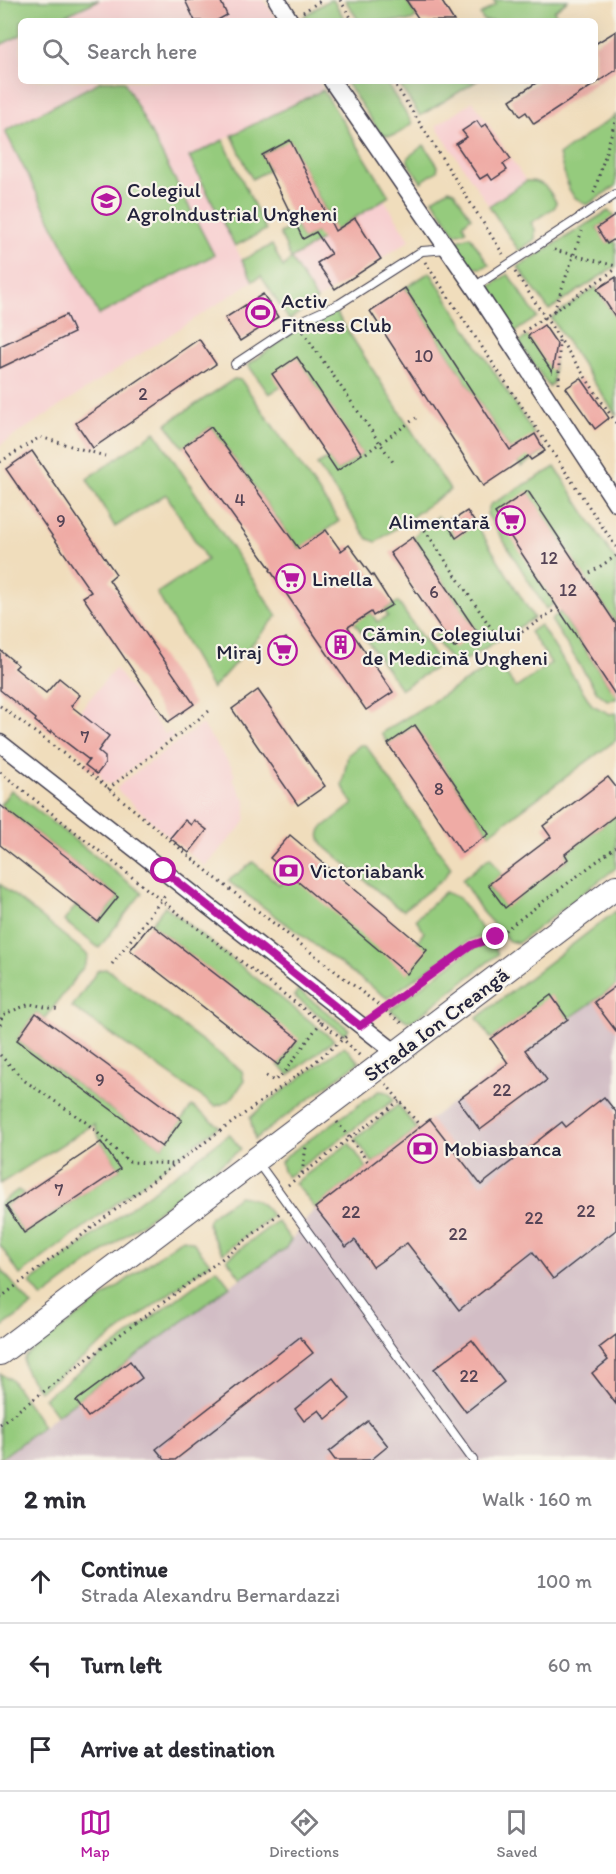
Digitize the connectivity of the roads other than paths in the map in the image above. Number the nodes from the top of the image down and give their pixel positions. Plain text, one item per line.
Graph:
1 (277, 0) edge
2 (288, 18) edge
3 (334, 84) edge
4 (616, 194) edge
5 (447, 249) junction
6 (474, 287) junction
7 (235, 364) dead end
8 (616, 503) edge
9 (0, 743) edge
10 (616, 887) edge
11 (396, 1053) junction
12 (256, 1160) junction
13 (0, 1353) edge
14 (473, 1460) edge

1 - 2 street
3 - 5 street
4 - 6 lane
5 - 6 street
5 - 7 lane
6 - 8 street
9 - 11 street
10 - 11 street, Strada Ion Creangă
11 - 12 street, Strada Ion Creangă
12 - 13 street, Strada Ion Creangă
12 - 14 lane

